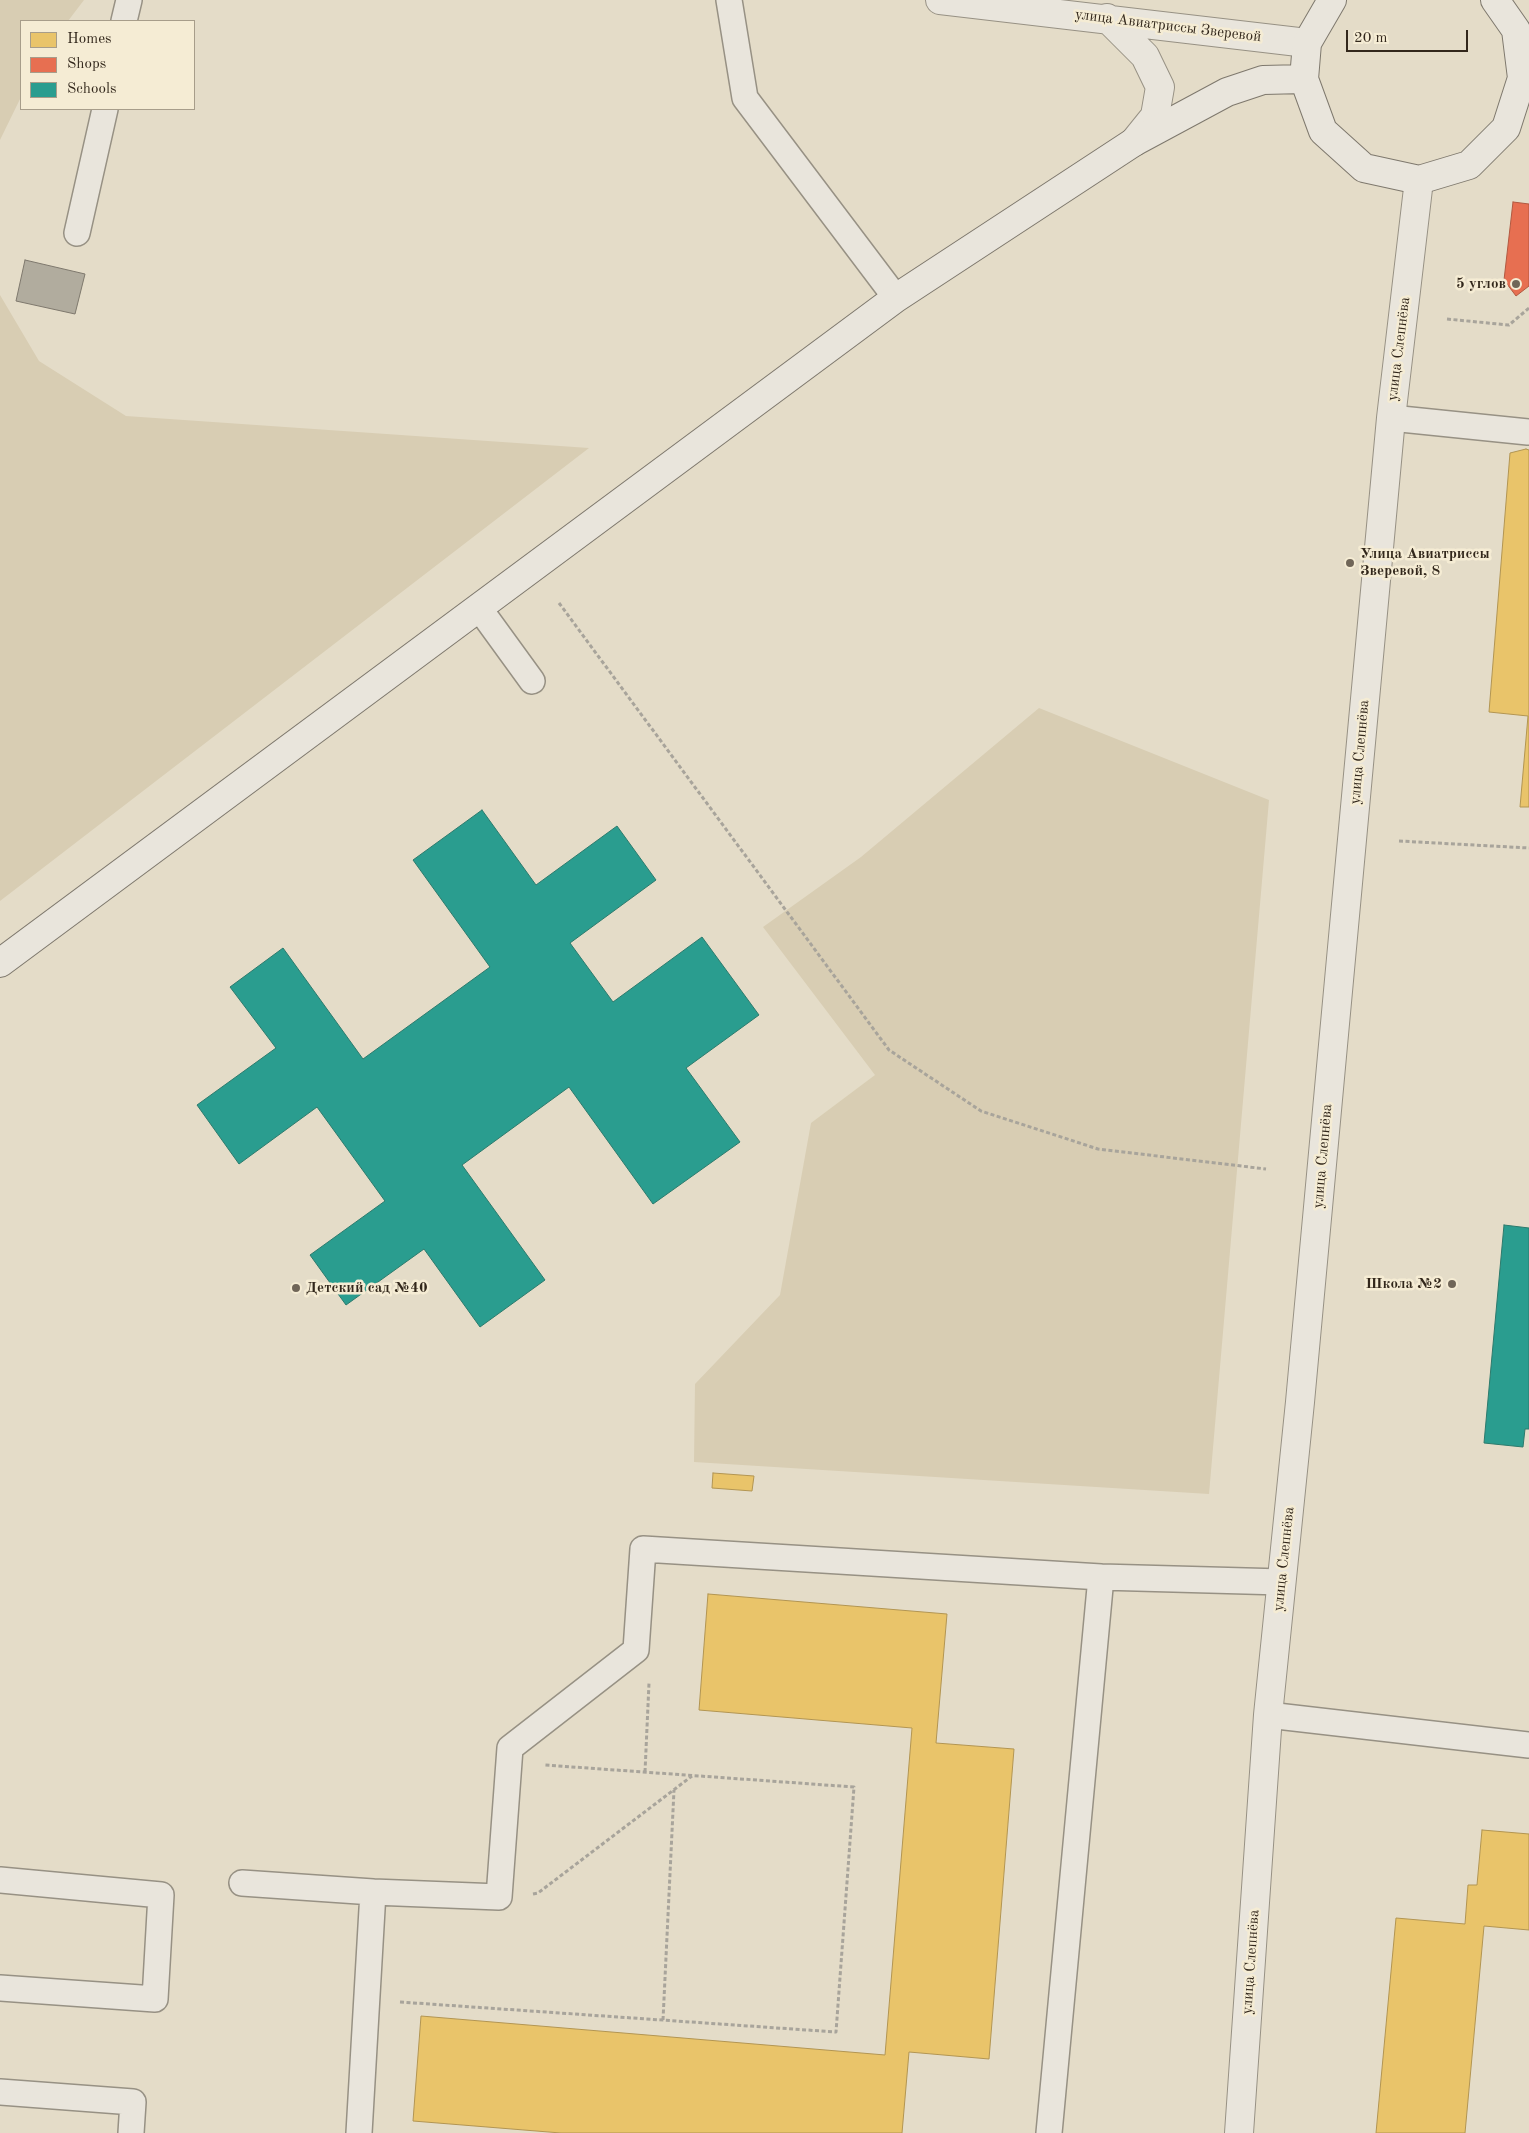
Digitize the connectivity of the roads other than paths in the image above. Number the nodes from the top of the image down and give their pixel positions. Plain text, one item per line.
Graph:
1 (129, 0) edge
2 (729, 0) edge
3 (940, 0) edge
4 (1332, 0) edge
5 (1495, 0) edge
6 (1107, 18) junction
7 (124, 20) edge
8 (1307, 43) junction
9 (1304, 78) junction
10 (1526, 79) edge
11 (105, 110) edge
12 (1134, 142) junction
13 (1419, 180) junction
14 (78, 233) dead end
15 (896, 298) junction
16 (1391, 418) junction
17 (1528, 432) dead end
18 (478, 608) junction
19 (532, 681) dead end
20 (0, 963) edge
21 (1100, 1577) junction
22 (1282, 1582) junction
23 (1268, 1715) junction
24 (1529, 1745) edge
25 (0, 1880) edge
26 (242, 1883) dead end
27 (373, 1892) junction
28 (0, 1988) edge
29 (0, 2092) edge
30 (131, 2133) edge
31 (359, 2133) edge
32 (1049, 2133) edge
33 (1239, 2133) edge

1 - 7 lane
2 - 15 lane
3 - 6 street, улица Авиатриссы Зверевой
4 - 8 street
5 - 10 street
6 - 8 street, улица Авиатриссы Зверевой
6 - 12 street
8 - 9 street
9 - 12 street
9 - 13 street
10 - 13 street
11 - 14 lane
12 - 15 street
13 - 16 street, улица Слепнёва
15 - 18 street
16 - 17 lane
16 - 22 street, улица Слепнёва
18 - 19 lane
18 - 20 street
21 - 22 lane
21 - 27 lane
21 - 32 lane
22 - 23 street, улица Слепнёва
23 - 24 lane
23 - 33 street, улица Слепнёва
25 - 28 lane
26 - 27 lane
27 - 31 lane
29 - 30 lane

